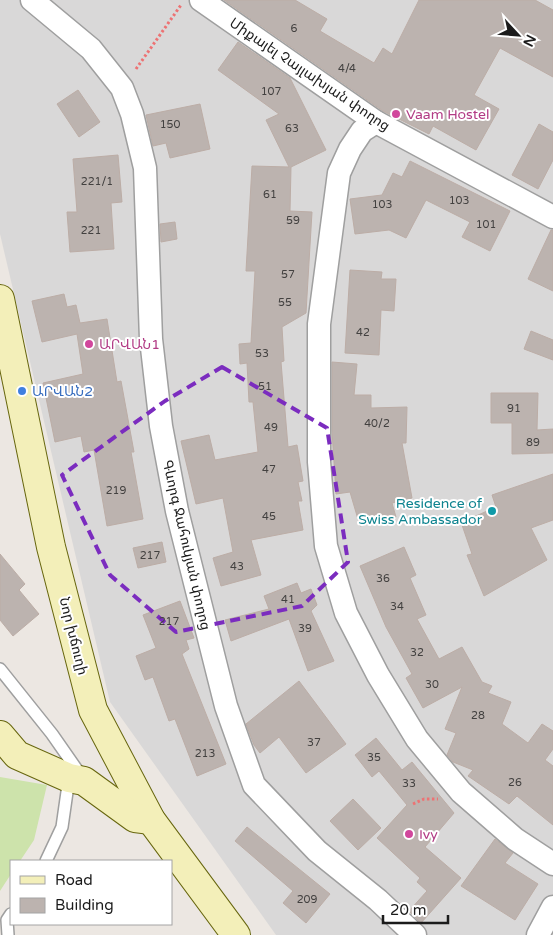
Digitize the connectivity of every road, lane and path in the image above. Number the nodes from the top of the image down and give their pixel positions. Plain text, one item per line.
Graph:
1 (32, 0) edge
2 (184, 0) edge
3 (201, 0) edge
4 (122, 88) junction
5 (376, 122) junction
6 (553, 217) edge
7 (0, 299) edge
8 (0, 669) edge
9 (0, 735) edge
10 (77, 779) junction
11 (433, 792) dead end
12 (424, 799) dead end
13 (431, 800) dead end
14 (413, 804) dead end
15 (151, 820) junction
16 (46, 860) edge
17 (553, 864) edge
18 (553, 907) edge
19 (10, 916) edge
20 (8, 935) edge
21 (236, 935) edge
22 (415, 935) edge
23 (538, 935) edge

1 - 4 street, Գևորգ Ջահուկյան փողոց
2 - 4 path
3 - 5 street, Միքայել Չայլախյան փողոց
4 - 22 street, Գևորգ Ջահուկյան փողոց
5 - 6 street, Միքայել Չայլախյան փողոց
5 - 17 street
7 - 15 main road, Նոր խճուղի
8 - 10 lane
9 - 10 main road
10 - 15 main road
10 - 16 lane
11 - 13 path
12 - 14 path
15 - 21 main road, Նոր խճուղի
18 - 23 street
19 - 20 lane

